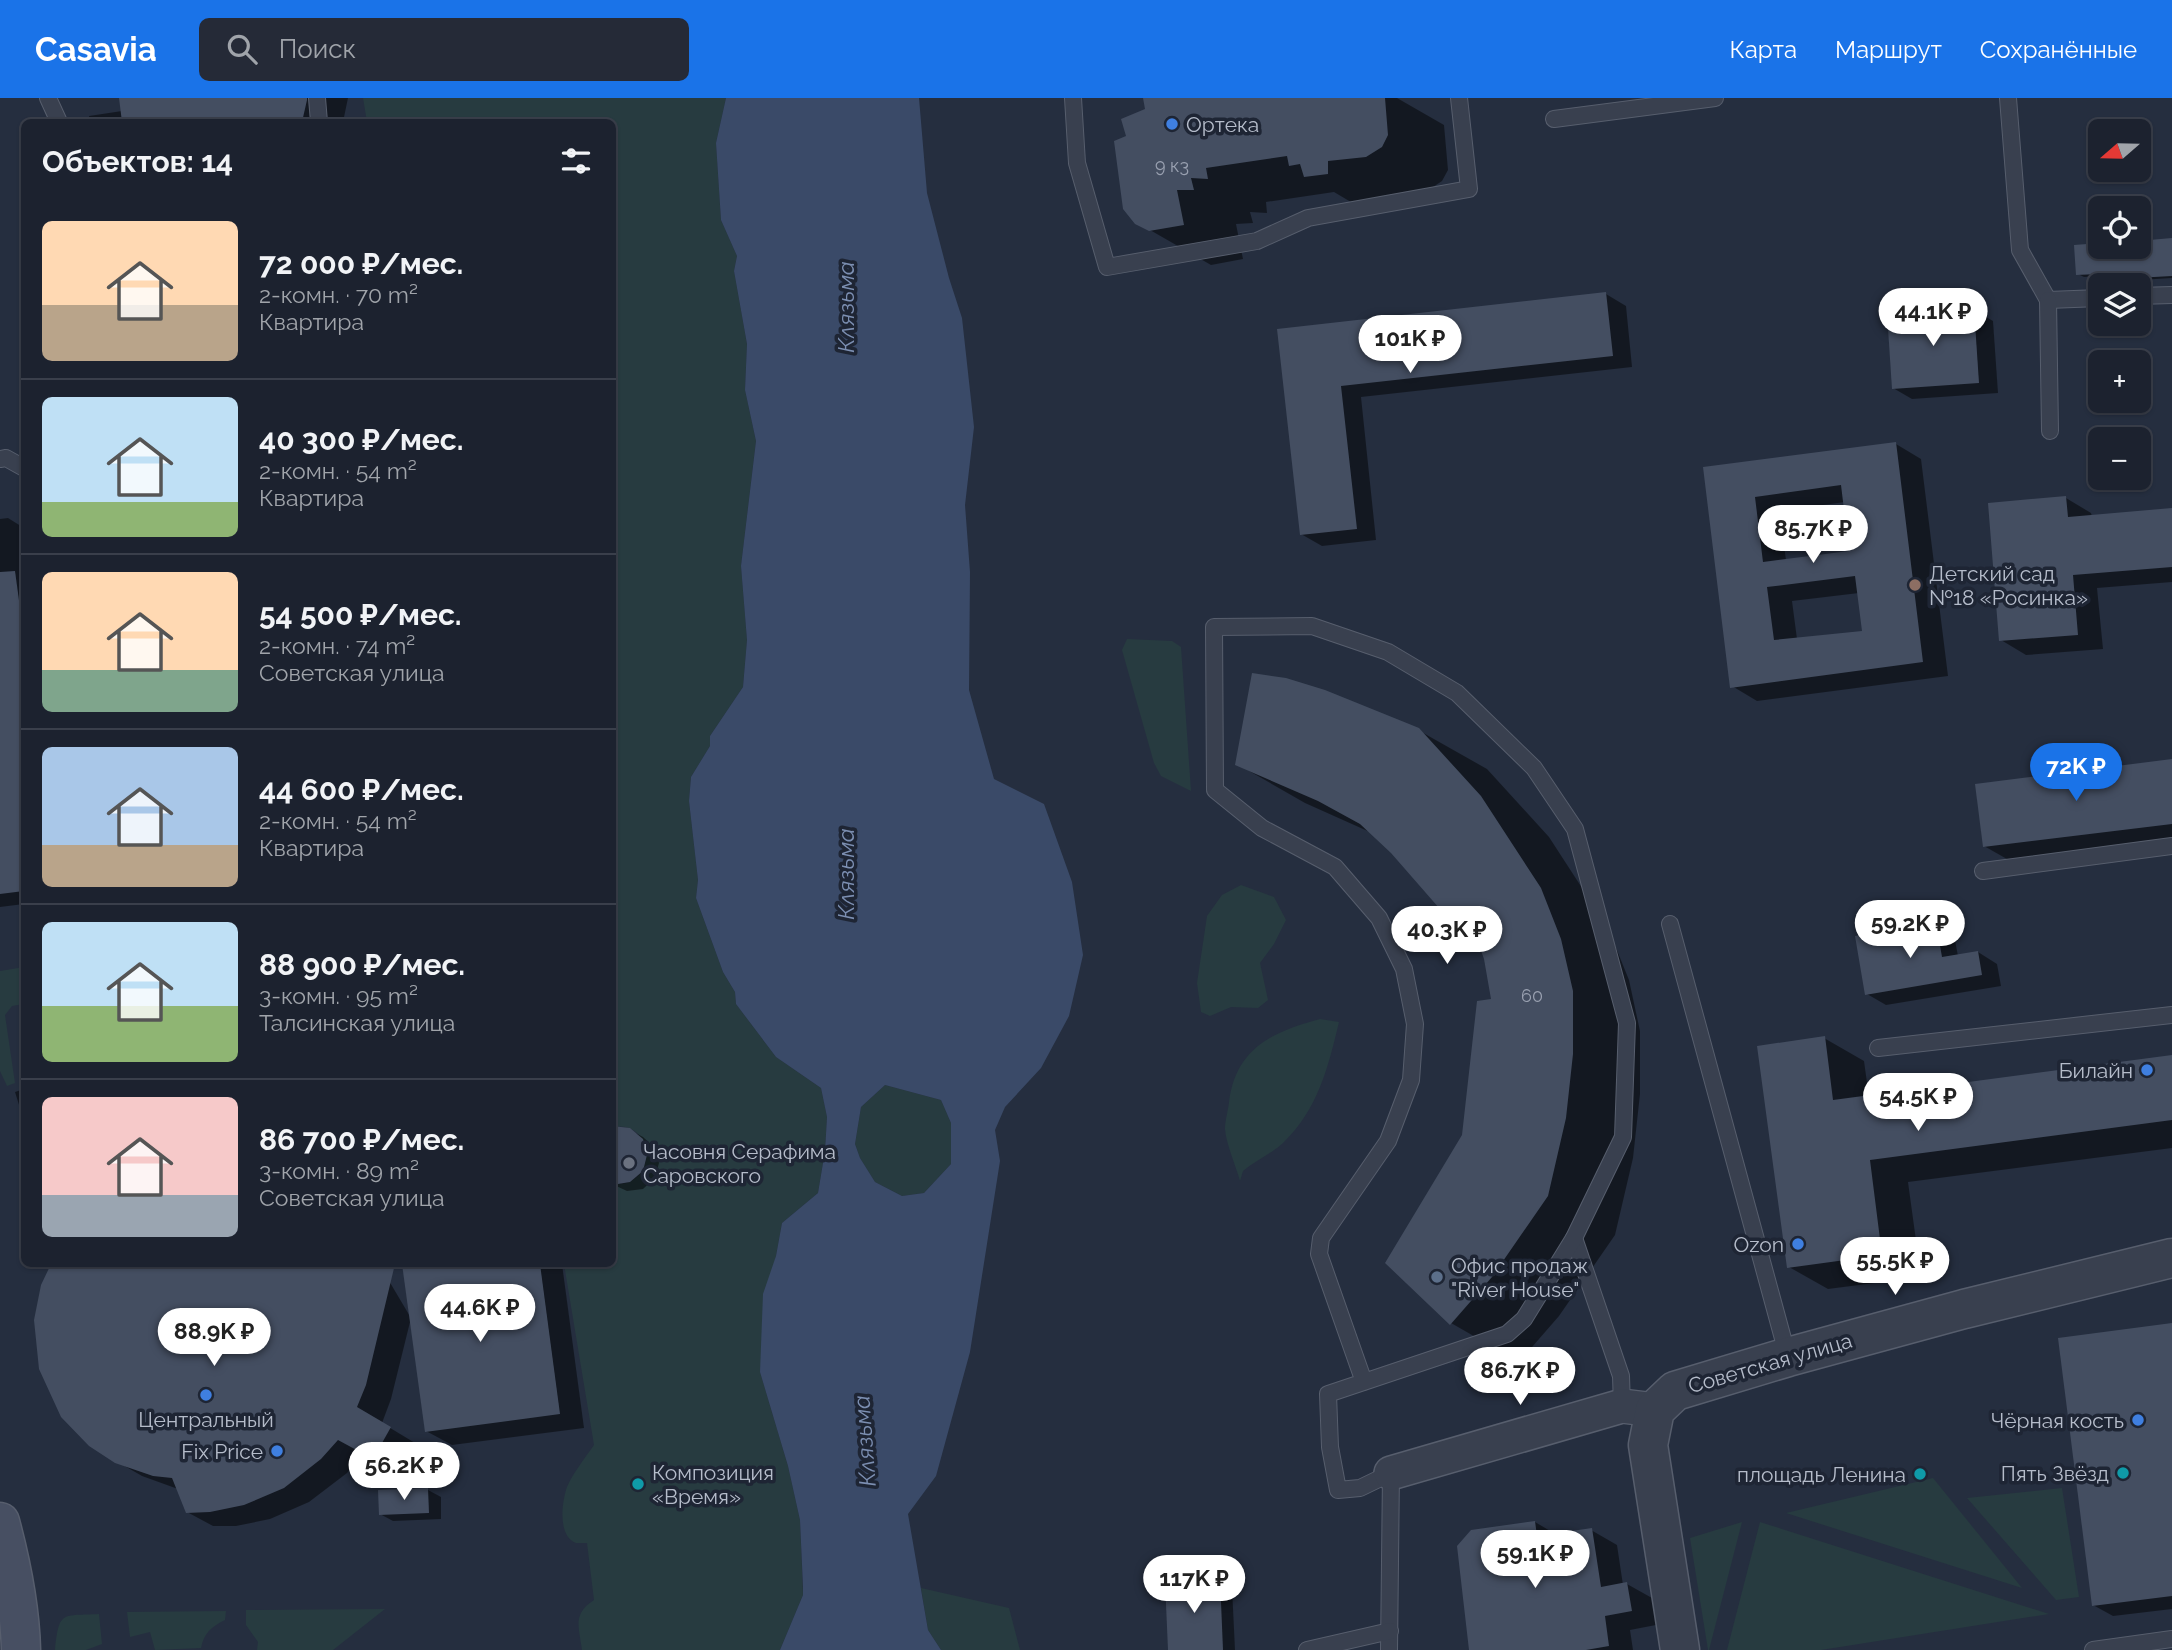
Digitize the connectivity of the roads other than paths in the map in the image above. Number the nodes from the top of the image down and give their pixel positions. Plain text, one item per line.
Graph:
1 (48, 98) edge
2 (317, 98) edge
3 (1073, 98) edge
4 (1459, 98) edge
5 (1716, 98) edge
6 (2008, 98) edge
7 (58, 119) edge
8 (319, 119) edge
9 (1554, 119) dead end
10 (2019, 238) junction
11 (2037, 238) dead end
12 (2172, 295) edge
13 (2151, 296) edge
14 (2088, 298) edge
15 (2048, 300) junction
16 (2050, 431) dead end
17 (0, 459) edge
18 (21, 466) edge
19 (2172, 846) edge
20 (1983, 871) dead end
21 (1670, 924) dead end
22 (2172, 1015) edge
23 (1878, 1048) dead end
24 (1574, 1238) junction
25 (2172, 1258) edge
26 (1788, 1357) junction
27 (1364, 1382) junction
28 (1639, 1408) junction
29 (1391, 1473) junction
30 (0, 1522) edge
31 (1390, 1631) junction
32 (2172, 1639) edge
33 (21, 1650) edge
34 (1307, 1650) edge
35 (1389, 1650) edge
36 (1680, 1650) edge
37 (2093, 1650) edge

1 - 7 lane
2 - 8 lane
3 - 4 lane
5 - 9 lane
6 - 10 lane
10 - 11 lane
10 - 15 lane
12 - 13 lane
14 - 15 lane
15 - 16 lane
17 - 18 lane
19 - 20 lane
21 - 26 lane
22 - 23 lane
24 - 27 lane
24 - 27 lane
24 - 28 lane
25 - 26 street, Советская улица
26 - 28 street, Советская улица
27 - 29 lane, Советская улица
28 - 29 street, Советская улица
28 - 36 street
29 - 31 lane
30 - 33 main road
31 - 34 lane
31 - 35 lane
32 - 37 lane

